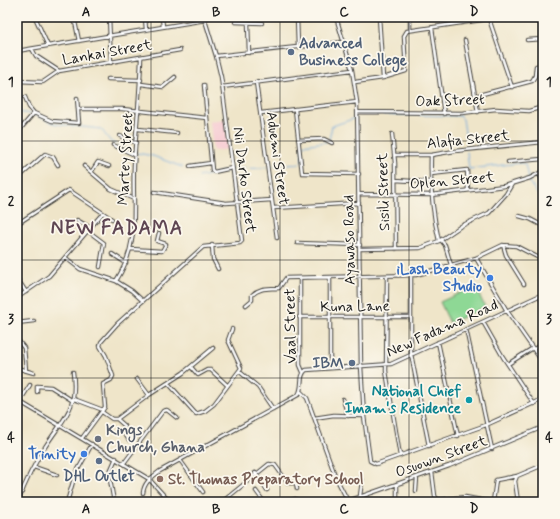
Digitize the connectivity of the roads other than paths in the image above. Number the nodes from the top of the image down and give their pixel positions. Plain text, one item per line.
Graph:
1 (35, 17) edge
2 (74, 17) edge
3 (109, 17) edge
4 (145, 17) edge
5 (162, 17) edge
6 (297, 17) edge
7 (336, 17) edge
8 (379, 17) edge
9 (410, 17) edge
10 (502, 17) edge
11 (204, 19) edge
12 (489, 19) junction
13 (235, 22) dead end
14 (248, 23) junction
15 (262, 23) dead end
16 (163, 27) junction
17 (432, 28) junction
18 (410, 30) junction
19 (146, 31) junction
20 (111, 37) junction
21 (543, 39) edge
22 (465, 40) dead end
23 (526, 40) dead end
24 (79, 41) junction
25 (343, 42) junction
26 (48, 46) junction
27 (298, 47) junction
28 (32, 49) junction
29 (180, 50) dead end
30 (17, 51) edge
31 (249, 53) junction
32 (216, 56) junction
33 (141, 58) junction
34 (111, 63) junction
35 (543, 65) edge
36 (352, 70) junction
37 (59, 71) junction
38 (175, 77) dead end
39 (383, 78) junction
40 (108, 79) dead end
41 (141, 80) junction
42 (17, 81) edge
43 (256, 82) junction
44 (355, 82) junction
45 (141, 84) junction
46 (204, 85) dead end
47 (222, 87) junction
48 (512, 87) junction
49 (475, 96) junction
50 (25, 97) dead end
51 (77, 98) dead end
52 (357, 102) junction
53 (543, 107) edge
54 (79, 109) junction
55 (295, 109) junction
56 (139, 111) junction
57 (358, 112) junction
58 (478, 112) junction
59 (261, 113) junction
60 (444, 114) junction
61 (33, 115) junction
62 (207, 118) junction
63 (138, 129) junction
64 (17, 133) edge
65 (177, 133) dead end
66 (392, 134) dead end
67 (120, 136) dead end
68 (298, 140) junction
69 (543, 142) edge
70 (136, 143) junction
71 (332, 143) dead end
72 (113, 145) dead end
73 (135, 155) junction
74 (394, 155) junction
75 (431, 155) junction
76 (543, 159) edge
77 (508, 162) dead end
78 (211, 163) junction
79 (58, 165) dead end
80 (84, 166) dead end
81 (109, 166) dead end
82 (190, 166) dead end
83 (232, 168) junction
84 (543, 170) edge
85 (92, 171) junction
86 (359, 174) junction
87 (430, 174) junction
88 (539, 174) junction
89 (17, 179) edge
90 (395, 180) junction
91 (543, 181) edge
92 (430, 182) junction
93 (512, 184) junction
94 (468, 190) junction
95 (154, 192) dead end
96 (359, 194) junction
97 (395, 195) junction
98 (431, 195) junction
99 (134, 199) junction
100 (272, 200) junction
101 (236, 201) junction
102 (359, 203) junction
103 (274, 208) junction
104 (102, 214) junction
105 (519, 216) dead end
106 (112, 219) dead end
107 (77, 220) dead end
108 (17, 224) edge
109 (543, 226) edge
110 (90, 227) junction
111 (88, 231) junction
112 (159, 232) dead end
113 (277, 238) dead end
114 (440, 241) junction
115 (297, 243) dead end
116 (212, 245) junction
117 (503, 245) junction
118 (360, 246) junction
119 (131, 249) junction
120 (360, 249) junction
121 (396, 249) junction
122 (112, 254) dead end
123 (66, 258) junction
124 (476, 258) junction
125 (543, 260) edge
126 (126, 263) junction
127 (451, 265) junction
128 (100, 267) dead end
129 (218, 269) dead end
130 (411, 276) junction
131 (330, 277) junction
132 (361, 277) junction
133 (387, 277) junction
134 (17, 278) edge
135 (300, 278) junction
136 (116, 281) junction
137 (524, 284) dead end
138 (26, 292) junction
139 (543, 294) edge
140 (539, 296) junction
141 (17, 298) edge
142 (143, 301) junction
143 (543, 303) edge
144 (246, 305) dead end
145 (507, 311) junction
146 (299, 317) junction
147 (330, 317) junction
148 (361, 317) junction
149 (386, 317) junction
150 (411, 317) junction
151 (34, 321) dead end
152 (483, 322) junction
153 (17, 323) edge
154 (232, 329) dead end
155 (466, 329) junction
156 (17, 339) edge
157 (438, 342) junction
158 (543, 344) edge
159 (213, 348) dead end
160 (534, 349) junction
161 (411, 354) junction
162 (543, 363) edge
163 (508, 364) junction
164 (386, 365) junction
165 (361, 366) junction
166 (190, 367) junction
167 (330, 367) junction
168 (17, 368) edge
169 (26, 370) junction
170 (73, 372) dead end
171 (240, 372) junction
172 (303, 372) junction
173 (34, 373) dead end
174 (137, 379) dead end
175 (168, 383) junction
176 (30, 385) dead end
177 (227, 385) junction
178 (37, 392) dead end
179 (301, 392) junction
180 (149, 395) junction
181 (343, 399) dead end
182 (543, 399) edge
183 (18, 400) edge
184 (74, 400) junction
185 (534, 404) junction
186 (273, 409) junction
187 (103, 411) junction
188 (348, 416) junction
189 (364, 416) junction
190 (177, 418) dead end
191 (314, 418) junction
192 (117, 419) junction
193 (486, 425) junction
194 (60, 426) junction
195 (543, 428) edge
196 (458, 436) junction
197 (82, 438) junction
198 (129, 440) dead end
199 (92, 444) junction
200 (429, 446) junction
201 (492, 449) junction
202 (400, 456) junction
203 (116, 458) junction
204 (180, 460) junction
205 (124, 463) junction
206 (543, 465) edge
207 (34, 467) junction
208 (432, 472) junction
209 (255, 473) junction
210 (57, 475) dead end
211 (517, 476) junction
212 (416, 477) junction
213 (360, 478) dead end
214 (149, 479) junction
215 (397, 484) junction
216 (297, 489) dead end
217 (267, 490) dead end
218 (256, 491) dead end
219 (416, 491) dead end
220 (203, 492) dead end
221 (143, 493) dead end
222 (360, 496) junction
223 (295, 499) dead end
224 (347, 501) edge
225 (18, 502) edge
226 (67, 502) edge
227 (114, 502) edge
228 (170, 502) edge
229 (222, 502) edge
230 (264, 502) edge
231 (288, 502) edge
232 (396, 502) edge
233 (492, 502) edge
234 (518, 502) edge

1 - 26 street
2 - 24 street
3 - 20 street
4 - 19 street
5 - 16 street
6 - 27 street
7 - 25 street, Ayawaso Road
8 - 39 street
9 - 18 street
10 - 12 street
11 - 16 street
11 - 32 street, Nii Darko Street
12 - 17 street
12 - 48 street
13 - 14 street
14 - 15 street
14 - 31 street
16 - 19 street
17 - 18 street
17 - 60 street
18 - 39 street
19 - 20 street
20 - 24 street
20 - 34 street
21 - 23 street
22 - 49 street
24 - 26 street
25 - 27 street
25 - 36 street, Ayawaso Road
26 - 28 street
27 - 31 street
28 - 30 street
28 - 37 street
29 - 33 street, Lankai Street
31 - 32 street
32 - 47 street, Nii Darko Street
33 - 34 street, Lankai Street
33 - 41 street, Martey Street
34 - 37 street, Lankai Street
35 - 48 street
36 - 43 street
36 - 44 street, Ayawaso Road
37 - 42 street, Lankai Street
38 - 45 street
39 - 44 street
40 - 41 street
41 - 45 street, Martey Street
43 - 47 street
43 - 59 street, Aduemi Street
44 - 52 street, Ayawaso Road
45 - 56 street, Martey Street
46 - 62 street
47 - 83 street, Nii Darko Street
48 - 49 street
49 - 58 street
50 - 61 street
51 - 54 street
52 - 55 street
52 - 57 street, Ayawaso Road
53 - 58 street, Oak Street
54 - 56 street
54 - 61 street
55 - 59 street
55 - 68 street
56 - 62 street
56 - 63 street, Martey Street
57 - 60 street, Oak Street
57 - 86 street, Ayawaso Road
58 - 60 street, Oak Street
59 - 100 street, Aduemi Street
61 - 64 street
62 - 78 street
63 - 65 street
63 - 70 street, Martey Street
66 - 74 street, Sisili Street
67 - 70 street
68 - 71 street
68 - 86 street
69 - 75 street, Alafia Street
70 - 73 street, Martey Street
72 - 73 street
73 - 99 street, Martey Street
74 - 75 street, Alafia Street
74 - 90 street, Sisili Street
75 - 87 street
76 - 77 street
78 - 82 street
78 - 83 street
79 - 89 street
80 - 85 street
81 - 85 street
83 - 101 street, Nii Darko Street
84 - 88 street, Oplen Street
85 - 99 street
86 - 96 street, Ayawaso Road
87 - 92 street
87 - 94 street
88 - 91 street
88 - 93 street, Oplen Street
90 - 92 street
90 - 97 street, Sisili Street
92 - 98 street
93 - 94 street, Oplen Street
93 - 114 street
94 - 98 street, Oplen Street
95 - 101 street
96 - 97 street, Oplen Street
96 - 102 street, Ayawaso Road
97 - 98 street, Oplen Street
97 - 121 street, Sisili Street
98 - 114 street
99 - 119 street, Martey Street
100 - 101 street
100 - 103 street, Aduemi Street
101 - 116 street, Nii Darko Street
102 - 103 street
102 - 118 street, Ayawaso Road
103 - 113 street, Aduemi Street
104 - 106 street
104 - 108 street
104 - 110 street
105 - 109 street
107 - 110 street
110 - 111 street
111 - 123 street
111 - 128 street
112 - 119 street
114 - 121 street
114 - 127 street
115 - 118 street
116 - 129 street
116 - 142 street, Nii Darko Street
117 - 124 street
117 - 125 street
117 - 137 street
118 - 120 street, Ayawaso Road
119 - 126 street, Martey Street
120 - 121 street
120 - 132 street, Ayawaso Road
122 - 126 street
123 - 136 street
123 - 138 street
124 - 127 street
124 - 145 street
126 - 136 street, Martey Street
127 - 130 street
130 - 133 street
130 - 150 street
131 - 132 street
131 - 135 street
131 - 147 street
132 - 133 street
132 - 148 street, Ayawaso Road
133 - 149 street
134 - 138 street
135 - 144 street
135 - 146 street, Vaal Street
136 - 142 street
138 - 141 street
139 - 140 street, New Fadama Road
140 - 143 street
140 - 145 street, New Fadama Road
142 - 187 street, Nii Darko Street
145 - 152 street, New Fadama Road
145 - 160 street
146 - 147 street, Kuna Lane
146 - 172 street, Vaal Street
147 - 148 street, Kuna Lane
147 - 167 street
148 - 149 street, Kuna Lane
148 - 165 street, Ayawaso Road
149 - 150 street, Kuna Lane
149 - 164 street
150 - 161 street
151 - 153 street
152 - 155 street, New Fadama Road
152 - 163 street
154 - 171 street
155 - 157 street, New Fadama Road
155 - 193 street
156 - 169 street
157 - 161 street, New Fadama Road
157 - 196 street
158 - 160 street
159 - 166 street
160 - 162 street
160 - 163 street
161 - 164 street, New Fadama Road
161 - 200 street
163 - 185 street
164 - 165 street, New Fadama Road
164 - 202 street
165 - 167 street, New Fadama Road
165 - 189 street, Ayawaso Road
166 - 175 street
166 - 177 street
167 - 172 street, New Fadama Road
168 - 169 street
169 - 173 street
170 - 184 street
171 - 177 street
171 - 186 street
172 - 179 street
174 - 180 street
175 - 177 street
175 - 180 street
176 - 183 street
178 - 184 street
179 - 186 street
179 - 191 street
180 - 192 street
181 - 188 street
182 - 185 street
183 - 194 street
184 - 187 street
184 - 194 street
185 - 193 street
186 - 204 street
187 - 192 street
187 - 197 street
188 - 189 street
188 - 191 street
189 - 202 street, Ayawaso Road
190 - 205 street
191 - 224 street
192 - 198 street
193 - 196 street
193 - 201 street
194 - 197 street
194 - 207 street
195 - 201 street, Osuown Street
196 - 200 street
197 - 199 street
199 - 203 street
199 - 226 street
200 - 202 street
201 - 208 street, Osuown Street
203 - 205 street
203 - 227 street
204 - 214 street
204 - 220 street
205 - 214 street
206 - 211 street
207 - 210 street
207 - 225 street
208 - 212 street, Osuown Street
208 - 233 street
209 - 216 street
209 - 217 street
209 - 229 street
211 - 233 street
211 - 234 street
212 - 215 street, Osuown Street
212 - 219 street
213 - 222 street
214 - 221 street
214 - 228 street
215 - 222 street, Osuown Street
215 - 232 street
218 - 230 street
222 - 224 street, Osuown Street
223 - 231 street

